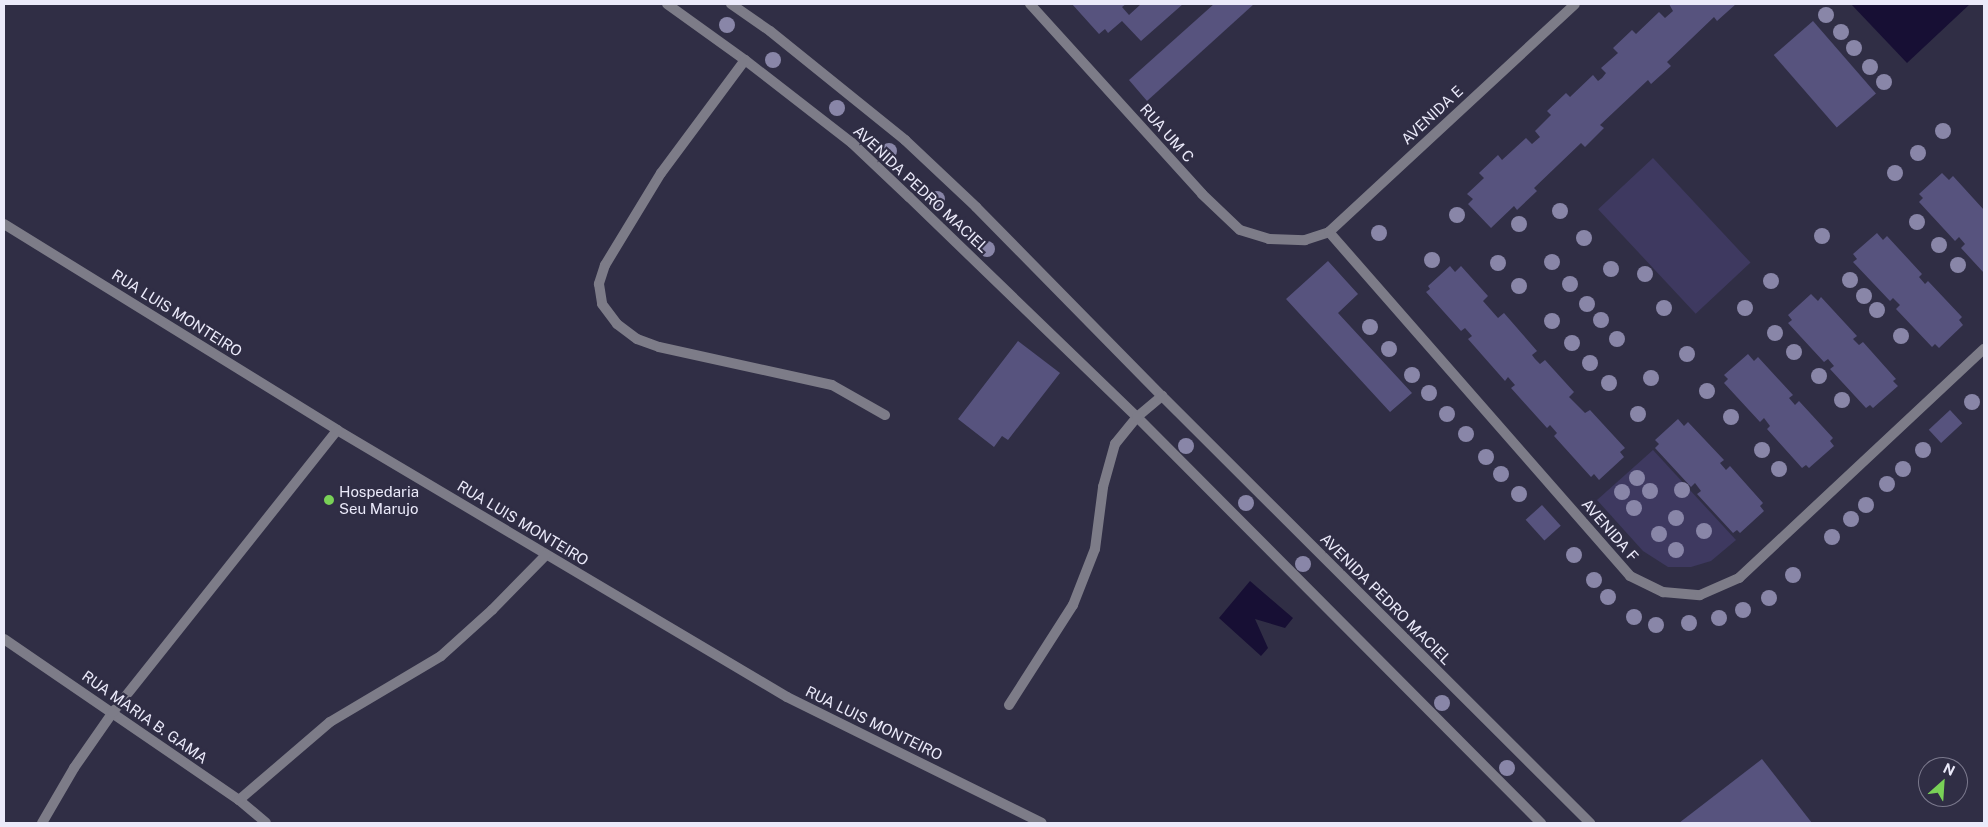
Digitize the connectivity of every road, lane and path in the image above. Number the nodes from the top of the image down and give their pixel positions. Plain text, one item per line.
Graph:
1 (667, 4) edge
2 (732, 4) edge
3 (1030, 4) edge
4 (1575, 4) edge
5 (745, 60) junction
6 (4, 224) edge
7 (1329, 232) junction
8 (1305, 240) joint
9 (1984, 349) edge
10 (1162, 396) junction
11 (885, 415) dead end
12 (1137, 417) junction
13 (337, 430) junction
14 (546, 555) junction
15 (4, 638) edge
16 (1009, 705) dead end
17 (113, 712) junction
18 (239, 800) junction
19 (42, 823) edge
20 (266, 823) edge
21 (1039, 823) edge
22 (1541, 823) edge
23 (1590, 823) edge

1 - 5 street, AVENIDA PEDRO MACIEL
2 - 10 street, AVENIDA PEDRO MACIEL
3 - 8 street, RUA UM C
4 - 7 street, AVENIDA E
5 - 11 street
5 - 12 street, AVENIDA PEDRO MACIEL
6 - 13 street, RUA LUIS MONTEIRO
7 - 8 street, AVENIDA E
7 - 9 street, AVENIDA F
10 - 12 street
10 - 23 street, AVENIDA PEDRO MACIEL
12 - 16 street
12 - 22 street, AVENIDA PEDRO MACIEL
13 - 14 street, RUA LUIS MONTEIRO
13 - 17 street
14 - 18 street
14 - 21 street, RUA LUIS MONTEIRO
15 - 17 street, RUA MARIA B. GAMA
17 - 18 street, RUA MARIA B. GAMA
17 - 19 street
18 - 20 street, RUA MARIA B. GAMA

